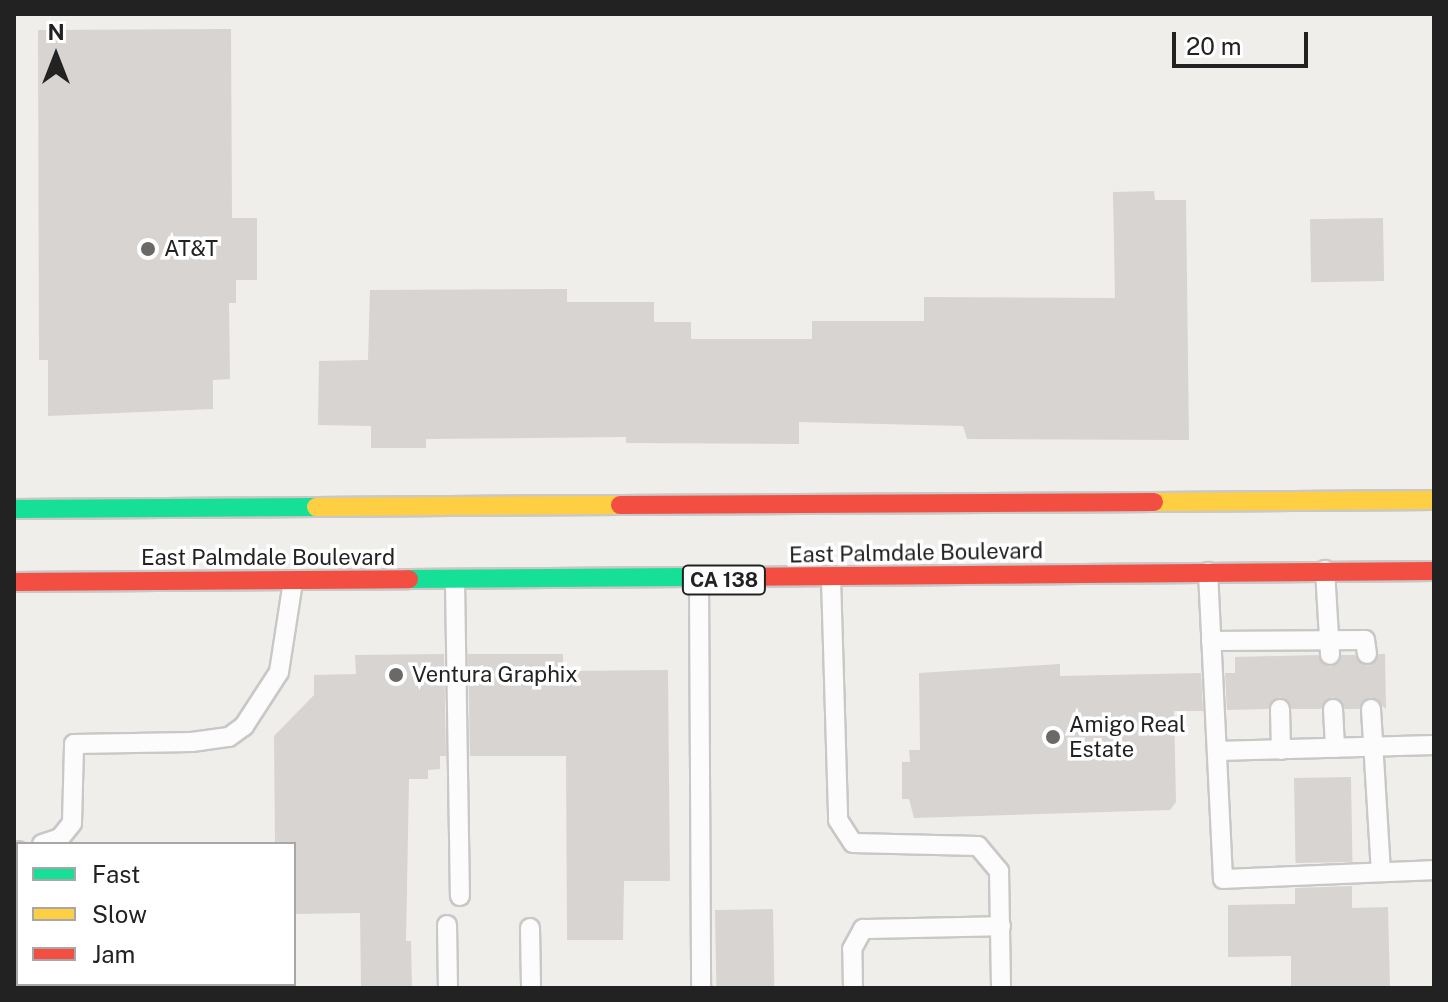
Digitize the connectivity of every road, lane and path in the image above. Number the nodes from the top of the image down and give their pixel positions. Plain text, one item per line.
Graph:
1 (1434, 500) edge
2 (14, 509) edge
3 (1325, 570) junction
4 (1434, 571) edge
5 (1208, 572) junction
6 (831, 578) junction
7 (699, 580) junction
8 (455, 581) junction
9 (14, 582) edge
10 (293, 582) junction
11 (1211, 641) junction
12 (1329, 648) junction
13 (1367, 654) dead end
14 (1280, 709) dead end
15 (1333, 709) dead end
16 (1371, 709) dead end
17 (1434, 745) edge
18 (1335, 748) junction
19 (1375, 749) junction
20 (1281, 750) junction
21 (1217, 751) junction
22 (48, 842) edge
23 (1434, 870) edge
24 (1381, 871) junction
25 (460, 896) dead end
26 (447, 925) dead end
27 (1001, 926) junction
28 (530, 928) dead end
29 (448, 988) edge
30 (531, 988) edge
31 (701, 988) edge
32 (853, 988) edge
33 (1001, 988) edge

1 - 2 highway
3 - 4 highway, East Palmdale Boulevard / CA 138
3 - 5 highway, East Palmdale Boulevard / CA 138
3 - 12 lane
5 - 6 highway, East Palmdale Boulevard / CA 138
5 - 11 lane
6 - 7 highway, East Palmdale Boulevard / CA 138
6 - 27 lane
7 - 8 highway, East Palmdale Boulevard / CA 138
7 - 31 lane
8 - 10 highway, East Palmdale Boulevard / CA 138
8 - 25 lane
9 - 10 highway, East Palmdale Boulevard / CA 138
10 - 22 lane
11 - 12 lane
11 - 21 lane
12 - 13 lane
14 - 20 lane
15 - 18 lane
16 - 19 lane
17 - 19 lane
18 - 19 lane
18 - 20 lane
19 - 24 lane
20 - 21 lane
21 - 24 lane
23 - 24 lane
26 - 29 lane
27 - 32 lane
27 - 33 lane
28 - 30 lane

